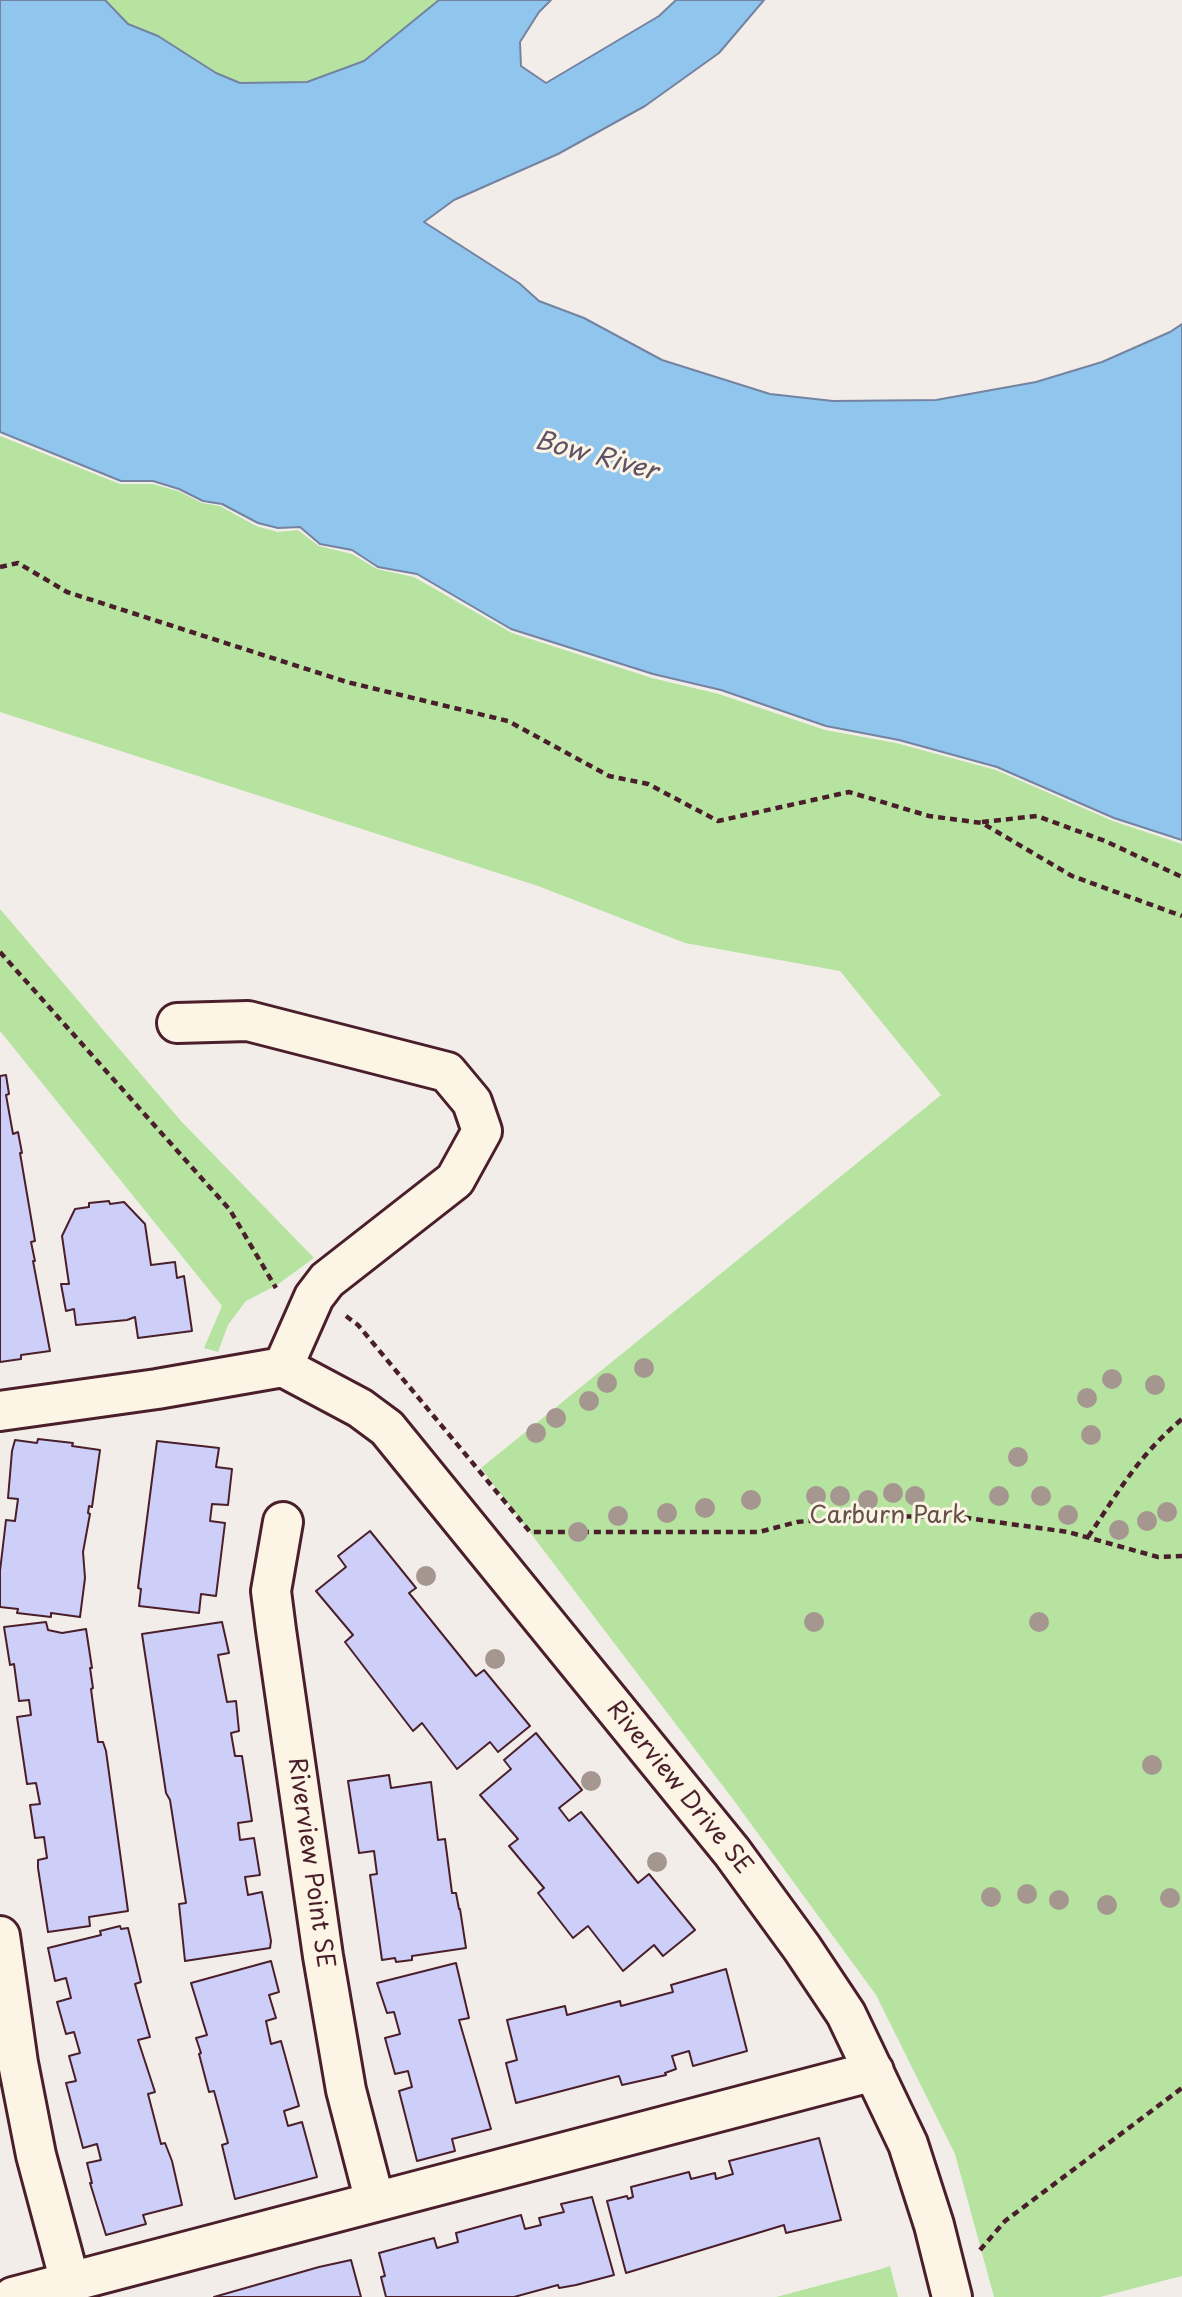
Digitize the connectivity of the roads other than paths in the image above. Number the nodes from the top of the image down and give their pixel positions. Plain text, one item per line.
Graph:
1 (177, 1023) dead end
2 (283, 1367) junction
3 (0, 1411) edge
4 (283, 1522) dead end
5 (0, 1936) edge
6 (874, 2071) junction
7 (375, 2202) junction
8 (70, 2283) junction
9 (951, 2291) edge
10 (13, 2297) edge

1 - 2 street
2 - 3 street
2 - 6 street, Riverview Drive SE
4 - 7 street, Riverview Point SE
5 - 8 street
6 - 7 street
6 - 9 street, Riverview Drive SE
7 - 8 street
8 - 10 street

